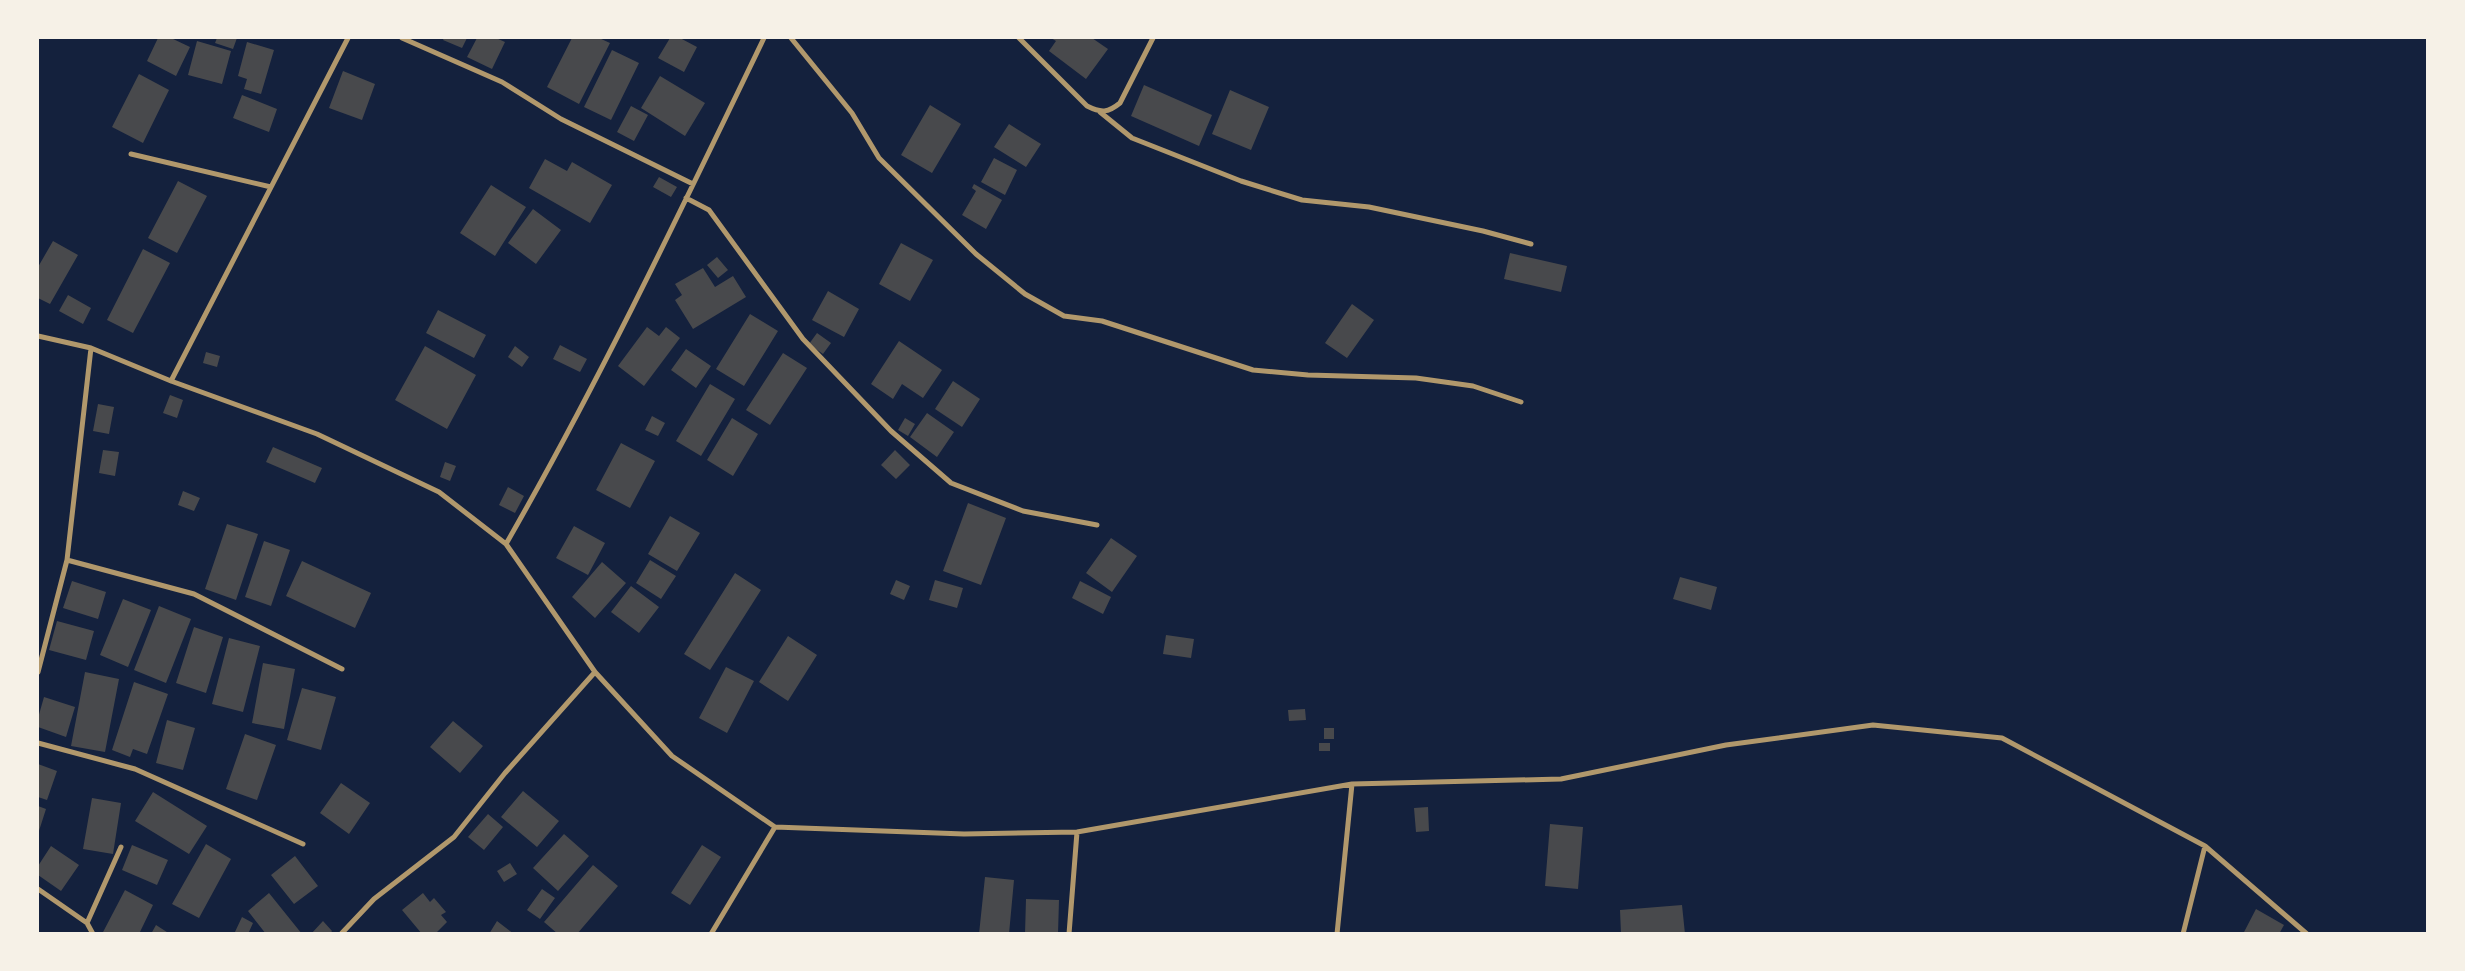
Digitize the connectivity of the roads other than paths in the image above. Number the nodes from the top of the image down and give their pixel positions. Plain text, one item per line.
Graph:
1 (348, 38) edge
2 (402, 38) edge
3 (764, 38) edge
4 (791, 38) edge
5 (1019, 38) edge
6 (1153, 38) edge
7 (1100, 112) junction
8 (131, 154) dead end
9 (693, 184) junction
10 (271, 187) junction
11 (686, 198) junction
12 (1531, 244) dead end
13 (38, 336) edge
14 (91, 348) junction
15 (171, 381) junction
16 (1521, 402) dead end
17 (1097, 525) dead end
18 (506, 544) junction
19 (67, 560) junction
20 (342, 669) dead end
21 (38, 672) edge
22 (595, 672) junction
23 (38, 743) edge
24 (1352, 784) junction
25 (775, 827) junction
26 (1077, 832) junction
27 (303, 844) dead end
28 (2205, 846) junction
29 (121, 847) dead end
30 (38, 889) edge
31 (87, 923) junction
32 (94, 934) edge
33 (341, 934) edge
34 (710, 934) edge
35 (1070, 934) edge
36 (1337, 934) edge
37 (2184, 934) edge
38 (2307, 934) edge

1 - 10 street
2 - 9 street
3 - 9 street
4 - 16 street
5 - 7 street
6 - 7 street
7 - 12 street
8 - 10 street
9 - 11 street
10 - 15 street
11 - 17 street
11 - 18 street
13 - 14 street
14 - 15 street
14 - 19 street
15 - 18 street
18 - 22 street
19 - 20 street
19 - 21 street
22 - 25 street
22 - 33 street
23 - 27 street
24 - 26 street
24 - 28 street
24 - 36 street
25 - 26 street
25 - 34 street
26 - 35 street
28 - 37 street
28 - 38 street
29 - 31 street
30 - 31 street
31 - 32 street

